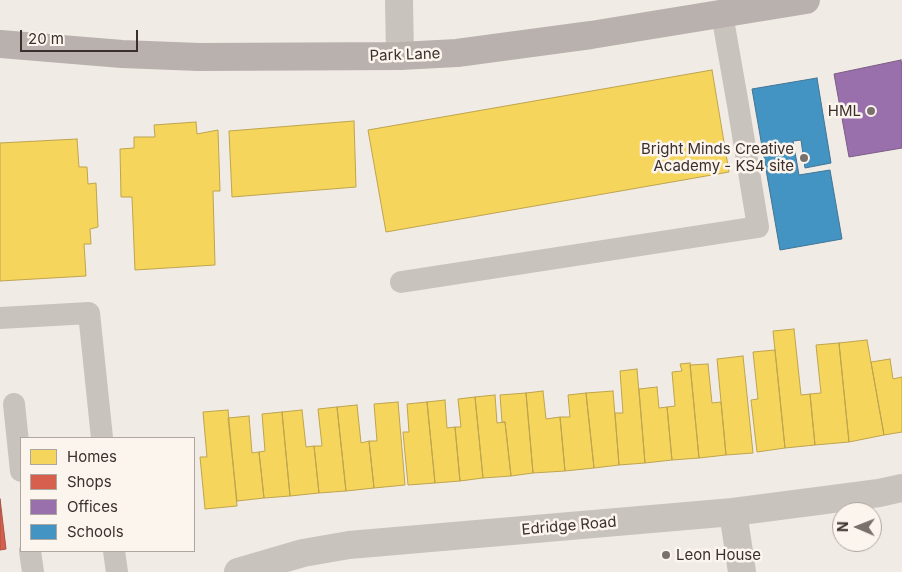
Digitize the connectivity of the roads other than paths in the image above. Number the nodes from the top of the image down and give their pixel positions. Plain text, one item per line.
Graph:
1 (398, 0) edge
2 (806, 0) edge
3 (722, 14) junction
4 (0, 44) edge
5 (400, 56) junction
6 (401, 282) dead end
7 (0, 318) edge
8 (14, 404) dead end
9 (102, 437) edge
10 (20, 462) edge
11 (902, 488) edge
12 (733, 512) junction
13 (30, 552) edge
14 (114, 552) edge
15 (33, 572) edge
16 (117, 572) edge
17 (238, 572) edge
18 (742, 572) edge

1 - 5 street
2 - 3 main road, Park Lane
3 - 5 main road, Park Lane
3 - 6 lane
4 - 5 main road, Park Lane
7 - 9 lane
8 - 10 lane
11 - 12 street, Edridge Road
12 - 17 street, Edridge Road
12 - 18 street
13 - 15 lane
14 - 16 lane

